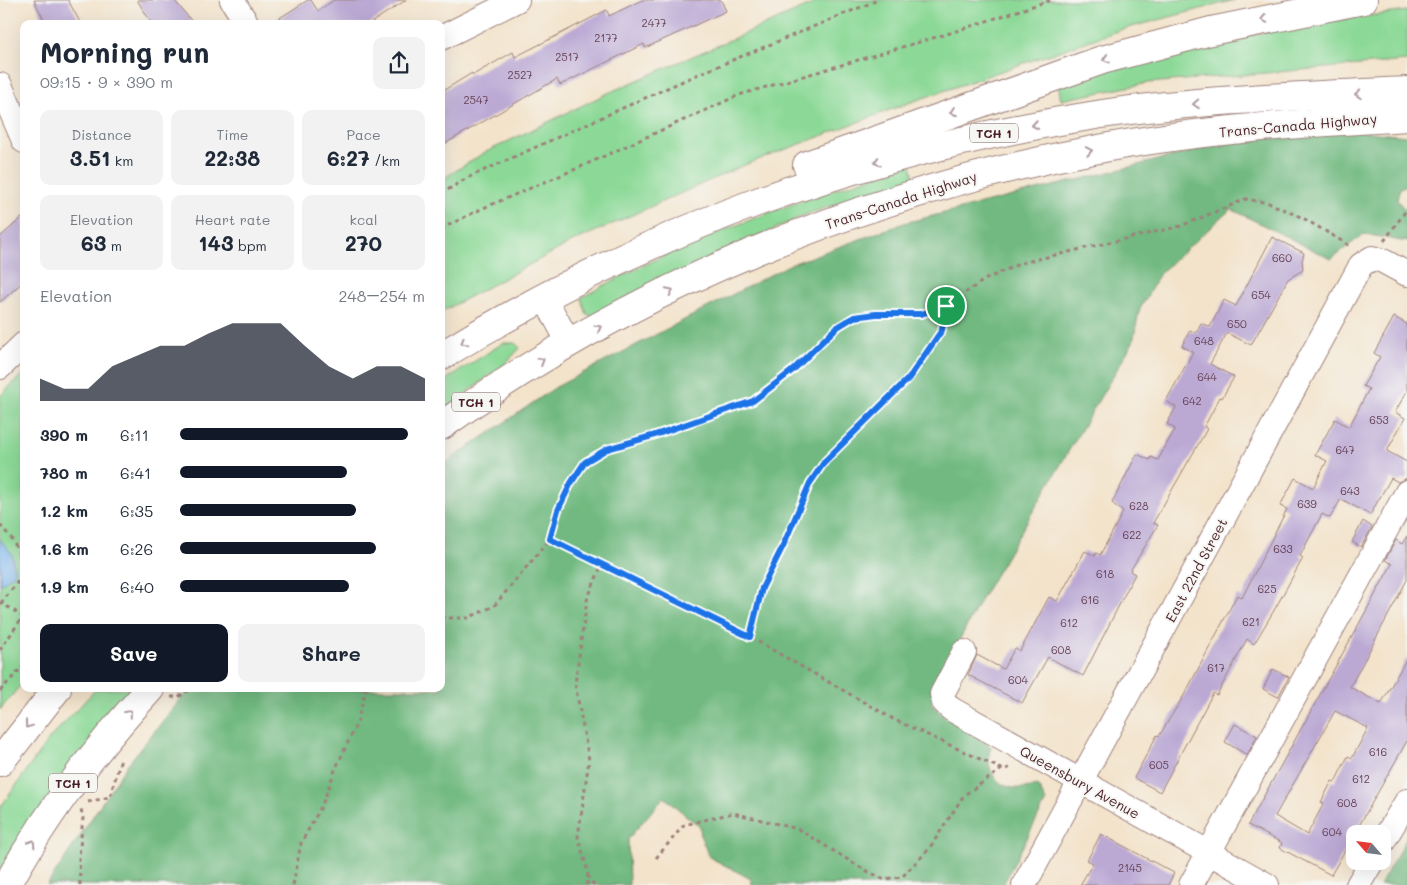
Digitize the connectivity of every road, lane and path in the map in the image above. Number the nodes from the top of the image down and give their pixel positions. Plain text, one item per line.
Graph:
1 (232, 0) edge
2 (518, 0) edge
3 (878, 0) edge
4 (1051, 0) edge
5 (1363, 0) edge
6 (244, 20) edge
7 (445, 36) edge
8 (0, 85) edge
9 (1407, 91) edge
10 (1407, 117) edge
11 (20, 132) edge
12 (445, 192) edge
13 (1407, 209) edge
14 (445, 227) edge
15 (1372, 258) junction
16 (601, 267) junction
17 (1407, 274) edge
18 (544, 297) junction
19 (946, 306) junction
20 (569, 343) junction
21 (20, 348) edge
22 (445, 354) edge
23 (0, 367) edge
24 (445, 423) edge
25 (1407, 492) edge
26 (0, 525) edge
27 (550, 539) junction
28 (20, 555) edge
29 (602, 564) junction
30 (20, 579) edge
31 (1, 602) edge
32 (20, 614) edge
33 (445, 618) edge
34 (20, 620) edge
35 (750, 637) junction
36 (0, 650) edge
37 (964, 652) dead end
38 (20, 669) edge
39 (0, 691) edge
40 (55, 692) edge
41 (186, 692) edge
42 (365, 692) edge
43 (158, 693) edge
44 (1026, 752) junction
45 (123, 753) dead end
46 (0, 762) edge
47 (1002, 768) junction
48 (1081, 783) junction
49 (1407, 801) edge
50 (1391, 828) edge
51 (1209, 853) junction
52 (656, 858) dead end
53 (1367, 870) edge
54 (588, 875) junction
55 (7, 885) edge
56 (80, 885) edge
57 (293, 885) edge
58 (587, 885) edge
59 (594, 885) edge
60 (1024, 885) edge
61 (1191, 885) edge
62 (1267, 885) edge
63 (1358, 885) edge

1 - 6 street
2 - 7 street
3 - 12 path
4 - 14 path
5 -> 16 highway
8 - 11 street
9 -> 16 highway, Trans-Canada Highway / TCH 1
20 -> 10 highway, Trans-Canada Highway / TCH 1
13 - 15 path
15 - 17 street
15 - 19 path
15 - 48 street, East 22nd Street
16 - 18 highway, Trans-Canada Highway / TCH 1
18 - 20 street
18 -> 22 highway, Trans-Canada Highway / TCH 1
19 - 27 path
19 - 35 path
24 -> 20 highway, Trans-Canada Highway / TCH 1
21 - 23 street
25 - 51 street
26 - 28 path
27 - 29 path
27 - 33 path
29 - 35 path
29 - 54 path
30 - 31 path
31 - 32 path
34 - 36 path
35 - 47 path
37 - 44 street, Queensbury Avenue
38 - 39 path
40 -> 46 highway
41 - 43 path
42 - 57 path
55 -> 43 highway, TCH 1
44 - 47 path
44 - 48 street, Queensbury Avenue
45 - 56 path
47 - 52 path
48 - 51 street, Queensbury Avenue
48 - 60 street, East 22nd Street
49 - 50 street
51 - 61 street
51 - 62 street, Queensbury Avenue
53 - 63 street
54 - 58 path
54 - 59 path

